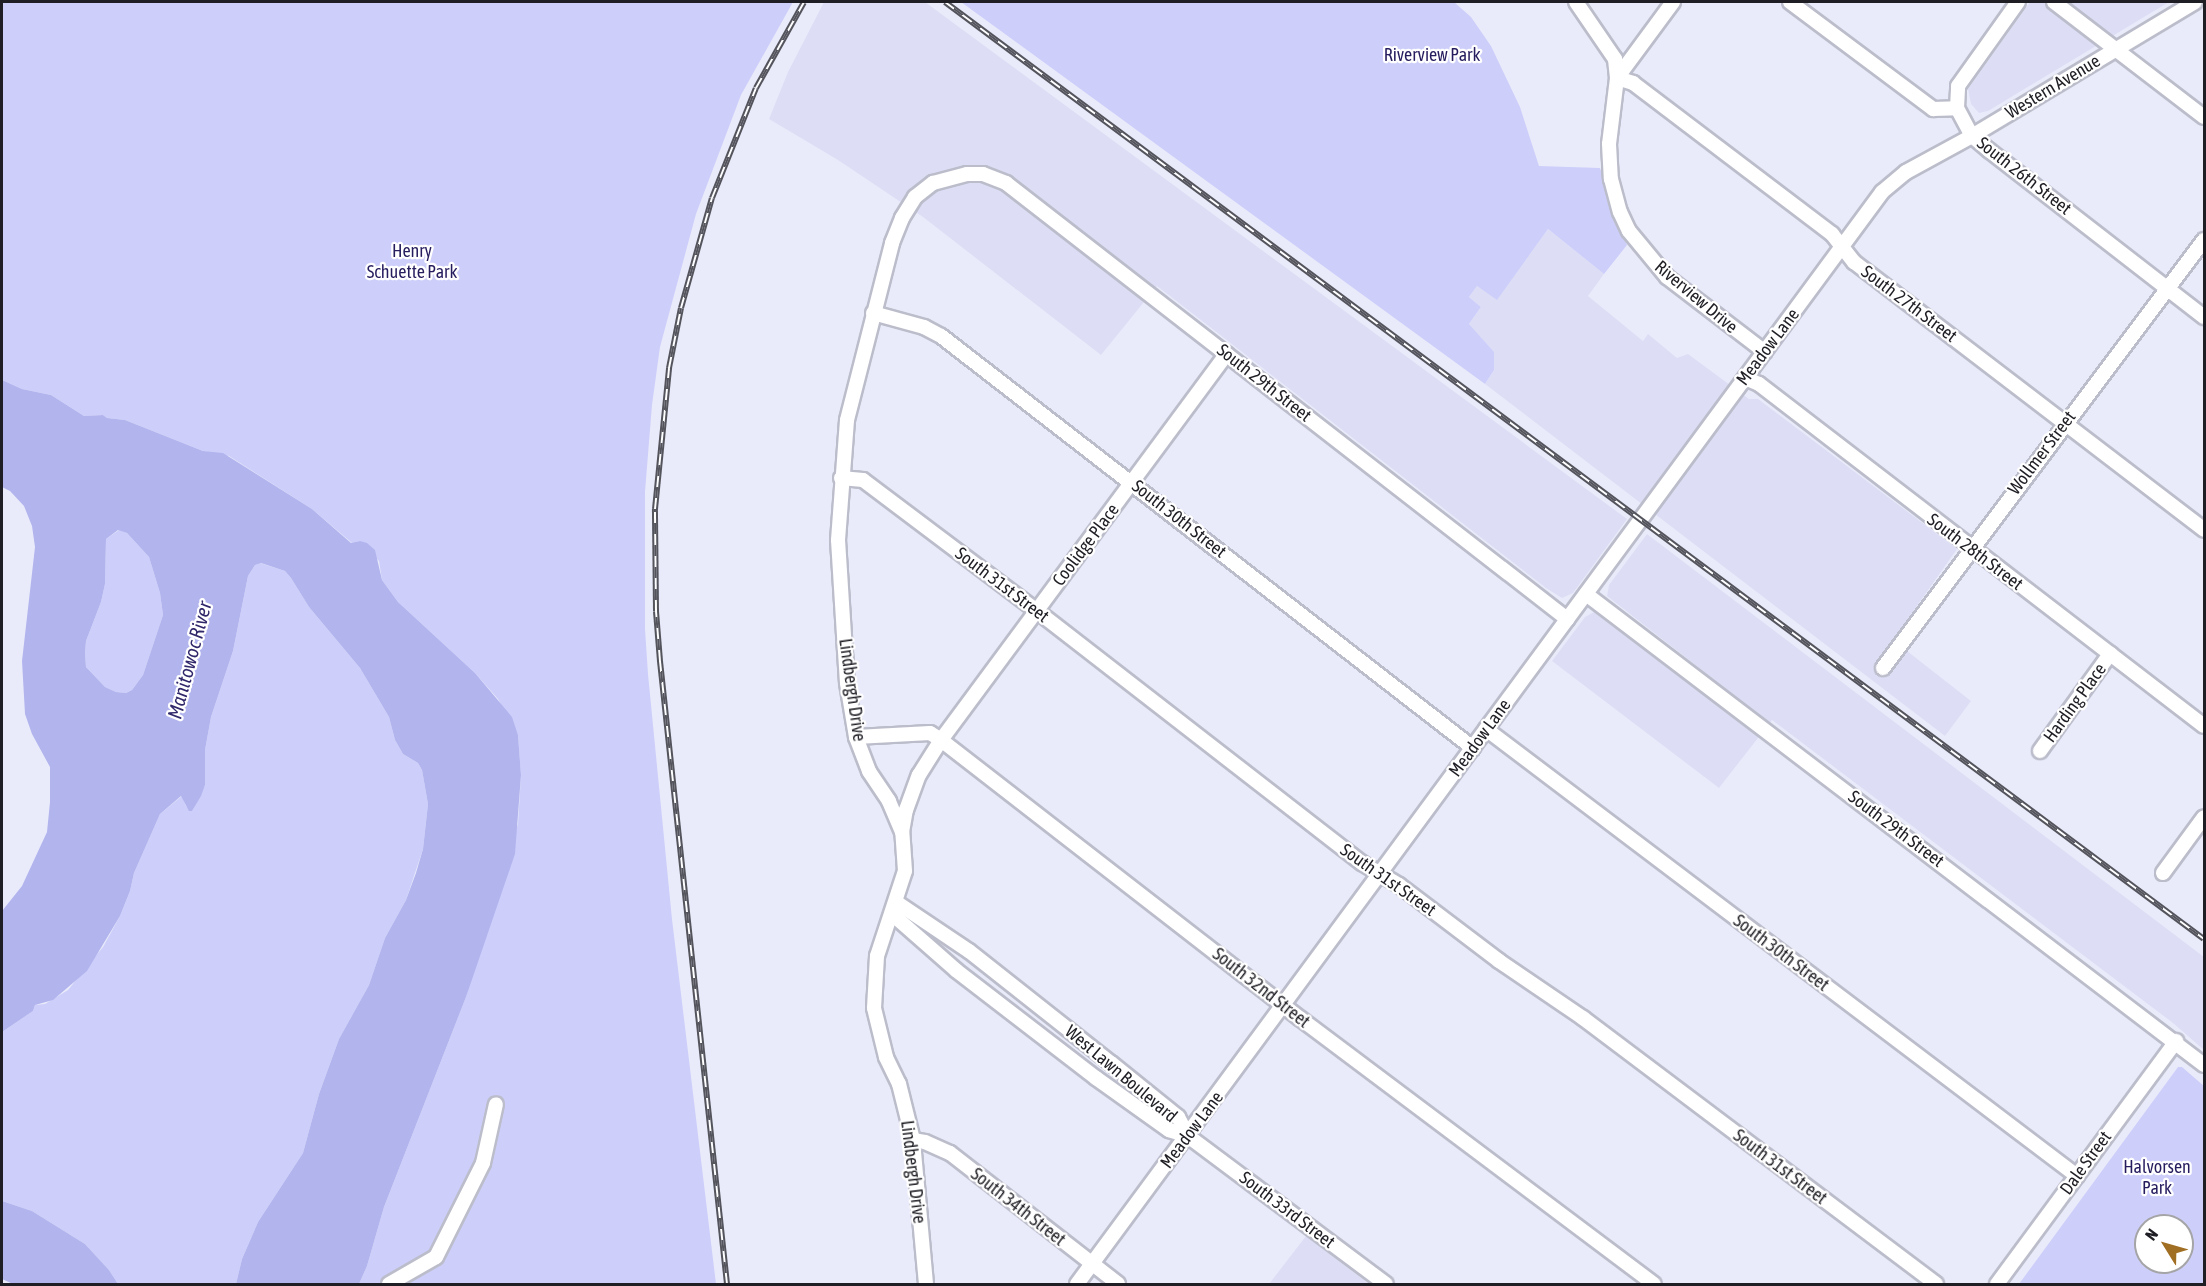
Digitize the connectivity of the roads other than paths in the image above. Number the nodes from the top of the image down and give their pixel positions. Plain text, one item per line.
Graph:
1 (1576, 2) edge
2 (1673, 2) edge
3 (1790, 2) edge
4 (2018, 2) edge
5 (2054, 2) edge
6 (2195, 2) edge
7 (2117, 49) junction
8 (1617, 78) junction
9 (1957, 108) junction
10 (2205, 117) edge
11 (1972, 136) junction
12 (949, 177) joint
13 (1882, 192) joint
14 (2205, 240) edge
15 (1843, 246) junction
16 (2167, 288) junction
17 (873, 313) junction
18 (2205, 317) edge
19 (1765, 352) junction
20 (1227, 354) junction
21 (1745, 378) junction
22 (2065, 423) junction
23 (841, 478) junction
24 (1133, 483) junction
25 (2205, 530) edge
26 (1971, 549) junction
27 (1586, 594) junction
28 (1037, 611) junction
29 (1567, 620) junction
30 (2110, 654) junction
31 (1883, 668) dead end
32 (2205, 726) edge
33 (1486, 729) junction
34 (856, 737) junction
35 (941, 740) junction
36 (1473, 748) junction
37 (2040, 751) dead end
38 (2205, 817) edge
39 (902, 832) junction
40 (2163, 873) dead end
41 (1380, 875) junction
42 (894, 908) junction
43 (1284, 1006) junction
44 (2176, 1041) junction
45 (2205, 1065) edge
46 (496, 1104) dead end
47 (1188, 1136) junction
48 (913, 1140) junction
49 (2077, 1176) junction
50 (1092, 1265) junction
51 (389, 1284) edge
52 (926, 1284) edge
53 (1077, 1284) edge
54 (1118, 1284) edge
55 (1386, 1284) edge
56 (1654, 1284) edge
57 (1936, 1284) edge
58 (1997, 1284) edge

1 - 8 street, Riverview Drive
2 - 8 street
3 - 9 street
4 - 9 street
5 - 7 street
6 - 7 street, Western Avenue
7 - 10 street
7 - 11 street, Western Avenue
8 - 15 street, South 27th Street
8 - 19 street, Riverview Drive
9 - 11 street, South 26th Street
11 - 13 street, Western Avenue
11 - 16 street, South 26th Street
12 - 17 street, Lindbergh Drive
12 - 20 street, South 29th Street
13 - 15 street, Meadow Lane
14 - 16 street, Wollmer Street
15 - 19 street, Meadow Lane
15 - 22 street, South 27th Street
16 - 18 street, South 26th Street
16 - 22 street, Wollmer Street
17 - 23 street, Lindbergh Drive
17 - 24 street, South 30th Street
19 - 21 street, Meadow Lane
20 - 24 street, Coolidge Place
20 - 29 street, South 29th Street
21 - 26 street, South 28th Street
21 - 27 street, Meadow Lane
22 - 25 street, South 27th Street
22 - 26 street, Wollmer Street
23 - 28 street, South 31st Street
23 - 34 street, Lindbergh Drive
24 - 28 street, Coolidge Place
24 - 36 street, South 30th Street
26 - 30 street, South 28th Street
26 - 31 street, Wollmer Street
27 - 29 street, Meadow Lane
27 - 44 street, South 29th Street
28 - 35 street, Coolidge Place
28 - 41 street, South 31st Street
29 - 33 street, Meadow Lane
30 - 32 street, South 28th Street
30 - 37 street, Harding Place
33 - 36 street, Meadow Lane
33 - 49 street, South 30th Street
34 - 35 street, South 32nd Street
34 - 39 street, Lindbergh Drive
35 - 39 street, Coolidge Place
35 - 43 street, South 32nd Street
36 - 41 street, Meadow Lane
38 - 40 street
39 - 42 street, Lindbergh Drive
41 - 43 street, Meadow Lane
41 - 57 street, South 31st Street
42 - 47 street, West Lawn Boulevard
42 - 47 street, West Lawn Boulevard
42 - 48 street, Lindbergh Drive
43 - 47 street, Meadow Lane
43 - 56 street, South 32nd Street
44 - 45 street, South 29th Street
44 - 49 street, Dale Street
46 - 51 street
47 - 50 street, Meadow Lane
47 - 55 street, South 33rd Street
48 - 50 street, South 34th Street
48 - 52 street, Lindbergh Drive
49 - 58 street, Dale Street
50 - 53 street, Meadow Lane
50 - 54 street, South 34th Street

